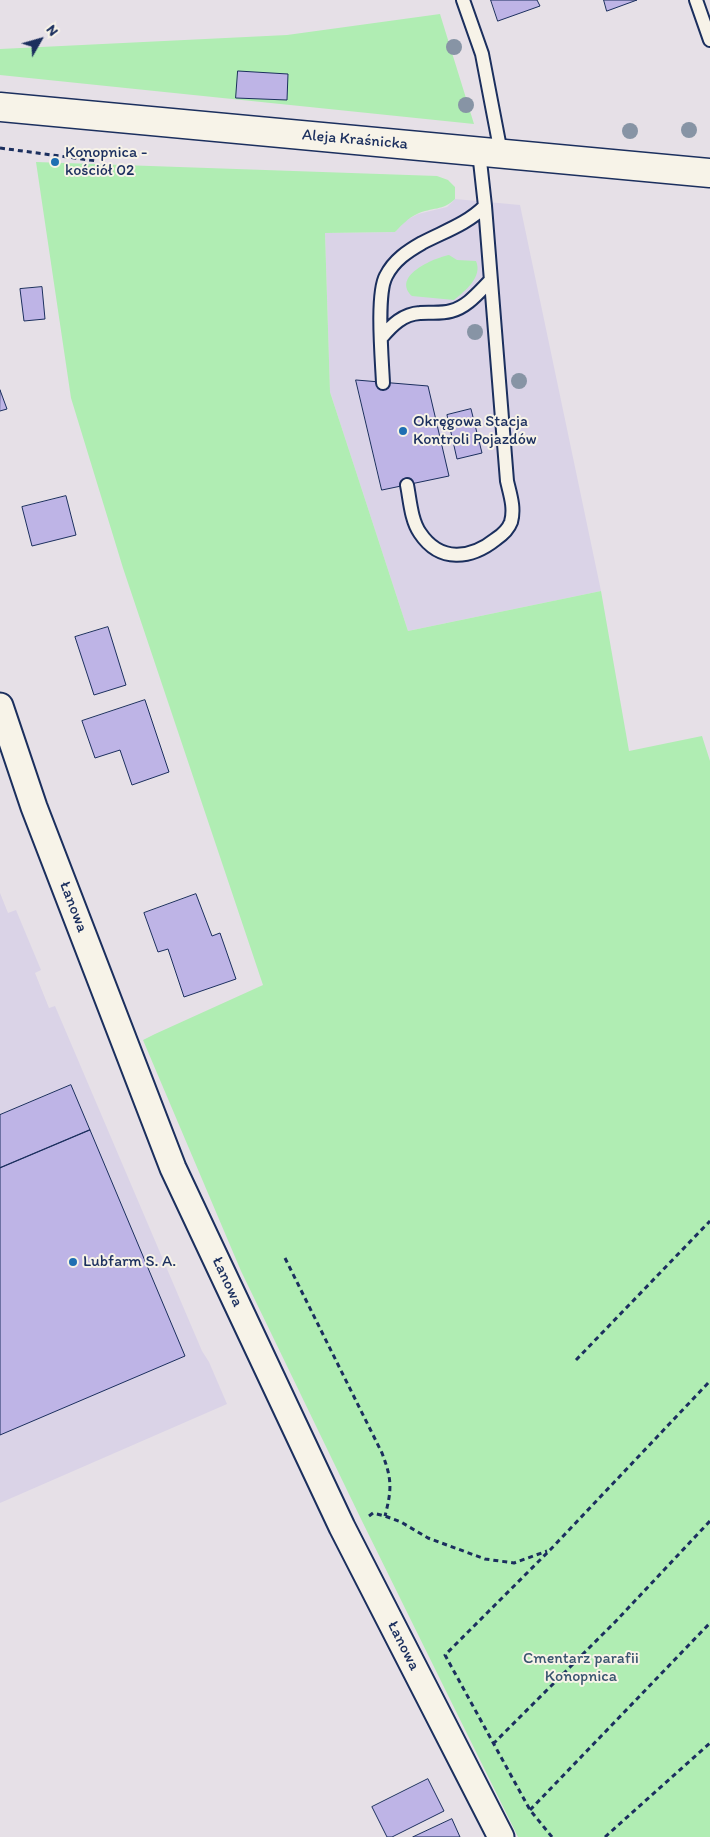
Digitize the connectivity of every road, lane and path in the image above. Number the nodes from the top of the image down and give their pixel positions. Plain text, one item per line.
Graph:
1 (463, 0) edge
2 (696, 0) edge
3 (710, 40) edge
4 (0, 107) edge
5 (0, 148) edge
6 (490, 153) junction
7 (97, 161) dead end
8 (710, 173) edge
9 (485, 206) junction
10 (490, 281) junction
11 (382, 337) junction
12 (383, 383) dead end
13 (408, 485) dead end
14 (0, 706) edge
15 (710, 1221) edge
16 (285, 1258) dead end
17 (576, 1360) dead end
18 (710, 1381) edge
19 (385, 1516) junction
20 (362, 1519) dead end
21 (710, 1521) edge
22 (550, 1550) junction
23 (710, 1623) edge
24 (710, 1743) edge
25 (493, 1744) junction
26 (530, 1810) junction
27 (501, 1837) edge
28 (552, 1837) edge
29 (605, 1837) edge

1 - 6 lane
2 - 3 lane
4 - 6 main road, Aleja Kraśnicka
5 - 7 path
6 - 8 main road, Aleja Kraśnicka
6 - 9 lane
9 - 10 lane
9 - 11 lane
10 - 11 lane
10 - 13 lane
11 - 12 lane
14 - 27 street, Łanowa
15 - 17 path
16 - 19 path
18 - 22 path
19 - 20 path
19 - 22 path
21 - 25 path
22 - 25 path
23 - 26 path
24 - 29 path
25 - 26 path
26 - 28 path

